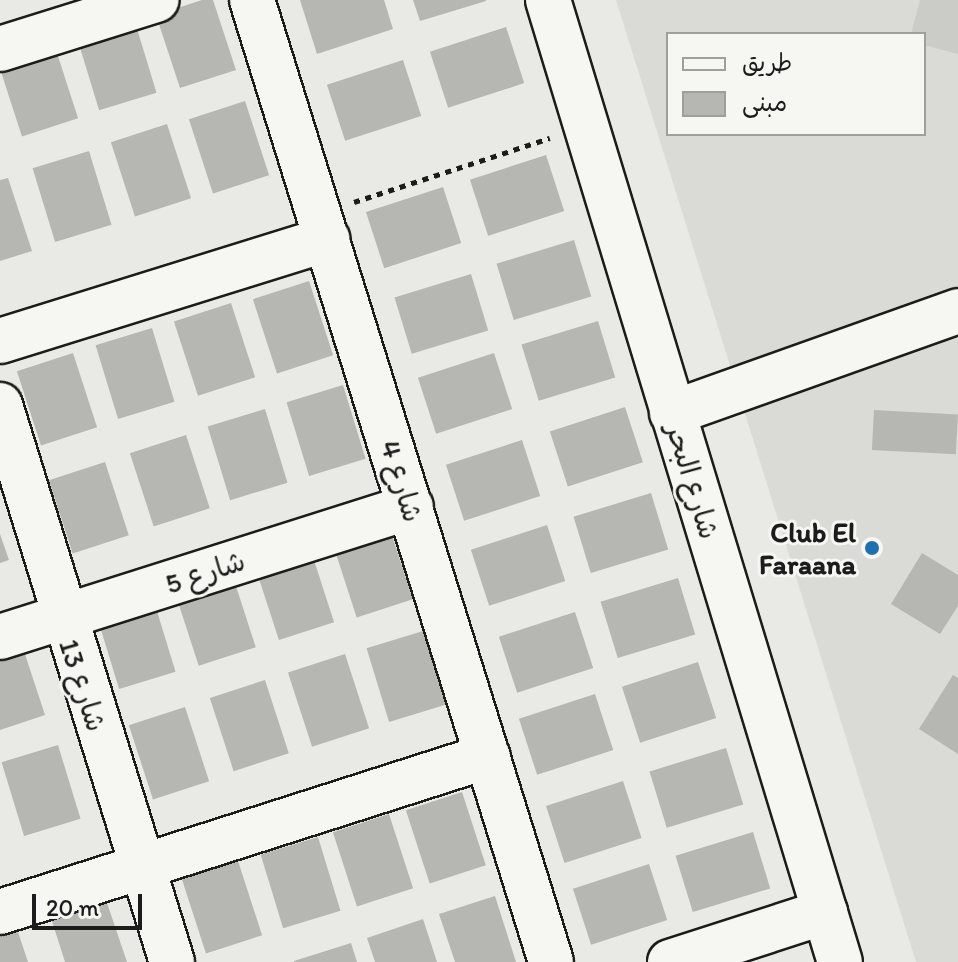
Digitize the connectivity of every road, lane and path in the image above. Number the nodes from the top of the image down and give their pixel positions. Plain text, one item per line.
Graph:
1 (156, 0) edge
2 (252, 0) edge
3 (548, 0) edge
4 (0, 49) edge
5 (585, 127) junction
6 (323, 226) junction
7 (958, 311) edge
8 (0, 341) edge
9 (0, 405) edge
10 (672, 413) junction
11 (411, 507) junction
12 (62, 618) junction
13 (0, 637) edge
14 (488, 756) junction
15 (142, 867) junction
16 (0, 912) edge
17 (825, 912) junction
18 (172, 962) edge
19 (551, 962) edge
20 (670, 962) edge
21 (839, 962) edge

1 - 4 street
2 - 6 street, شارع 4
3 - 5 street, شارع البحر
5 - 6 path
5 - 10 street, شارع البحر
6 - 8 street
6 - 11 street, شارع 4
7 - 10 street
9 - 12 street, شارع 13
10 - 17 street, شارع البحر
11 - 12 street, شارع 5
11 - 14 street, شارع 4
12 - 13 street, شارع 5
12 - 15 street, شارع 13
14 - 15 street
14 - 19 street, شارع 4
15 - 16 street
15 - 18 street, شارع 13
17 - 20 street
17 - 21 street, شارع البحر

